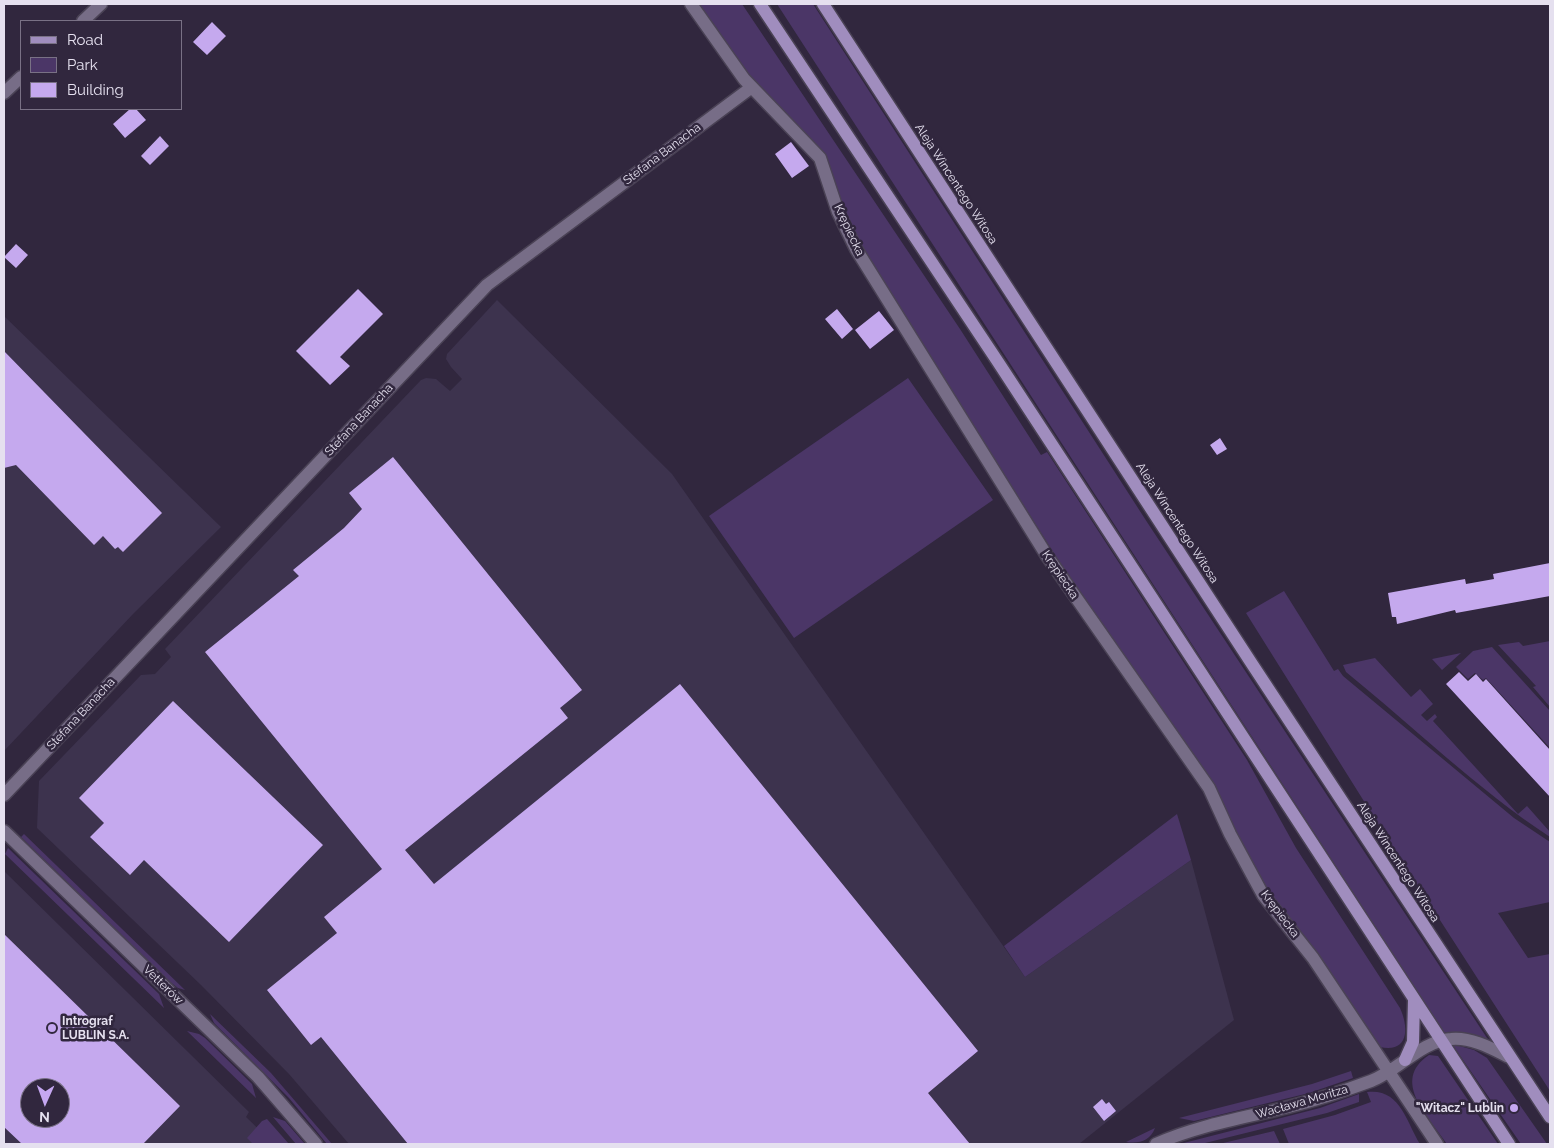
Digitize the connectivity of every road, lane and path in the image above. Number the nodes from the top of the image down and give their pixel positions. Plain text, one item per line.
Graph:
1 (102, 4) edge
2 (691, 4) edge
3 (823, 4) edge
4 (761, 6) edge
5 (84, 20) edge
6 (20, 78) edge
7 (752, 87) junction
8 (4, 93) edge
9 (4, 795) edge
10 (4, 831) edge
11 (1414, 1001) junction
12 (1440, 1041) junction
13 (1509, 1057) junction
14 (1405, 1060) junction
15 (1389, 1072) junction
16 (1550, 1117) edge
17 (316, 1144) edge
18 (1156, 1144) edge
19 (1437, 1144) edge
20 (1509, 1144) edge

1 - 5 street
2 - 7 street, Krępiecka
3 - 13 main road, Aleja Wincentego Witosa
4 - 11 main road
6 - 8 street
7 - 9 street, Stefana Banacha
7 - 15 street, Krępiecka
10 - 17 street, Vetterów
11 - 12 main road
11 - 14 main road
12 - 13 street
12 - 14 street, Wacława Moritza
12 - 20 main road
13 - 16 main road, Aleja Wincentego Witosa
14 - 15 street, Wacława Moritza
15 - 18 street, Wacława Moritza
15 - 19 street, Krępiecka

